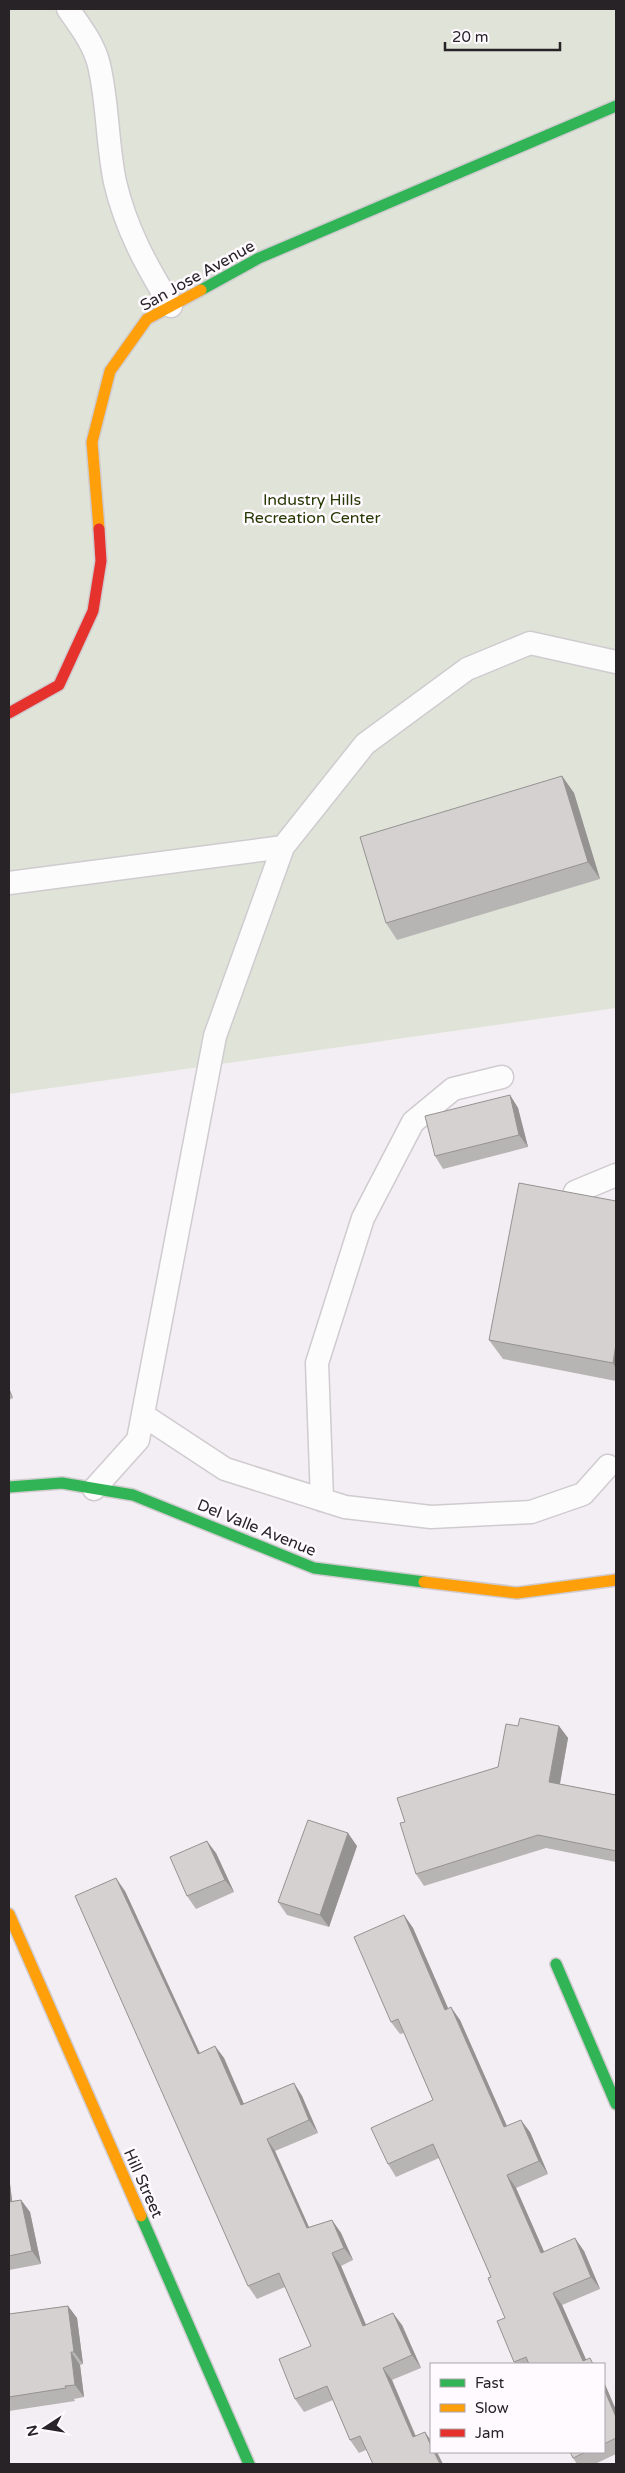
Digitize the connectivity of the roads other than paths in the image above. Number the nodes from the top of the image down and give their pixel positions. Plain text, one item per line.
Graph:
1 (68, 9) edge
2 (616, 106) edge
3 (171, 306) junction
4 (616, 662) edge
5 (9, 713) edge
6 (283, 847) junction
7 (9, 883) edge
8 (502, 1078) dead end
9 (616, 1175) edge
10 (576, 1192) edge
11 (142, 1415) junction
12 (608, 1466) dead end
13 (9, 1486) edge
14 (94, 1488) junction
15 (322, 1500) junction
16 (616, 1580) edge
17 (9, 1914) edge
18 (556, 1964) dead end
19 (616, 2104) edge
20 (249, 2464) edge

1 - 3 lane
2 - 3 street, San Jose Avenue
3 - 5 street, San Jose Avenue
4 - 6 lane
6 - 7 lane
6 - 11 lane
8 - 15 lane
9 - 10 lane
11 - 14 lane
11 - 15 lane
12 - 15 lane
13 - 14 street, Del Valle Avenue
14 - 16 street, Del Valle Avenue
17 - 20 street, Hill Street
18 - 19 street

